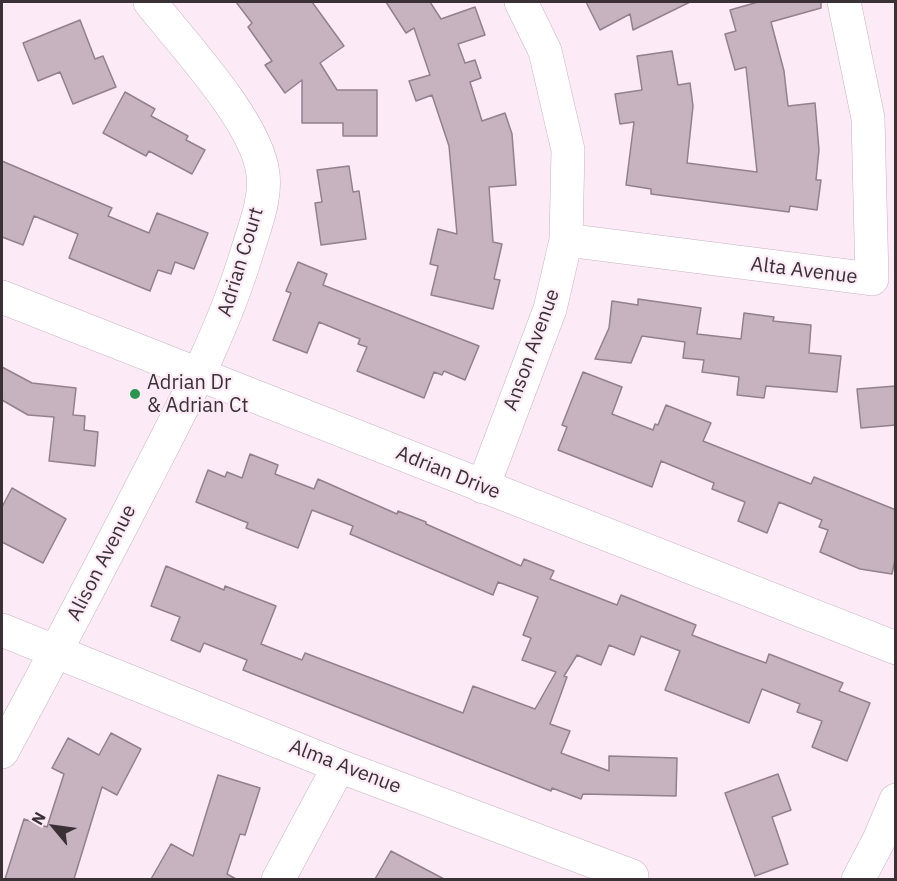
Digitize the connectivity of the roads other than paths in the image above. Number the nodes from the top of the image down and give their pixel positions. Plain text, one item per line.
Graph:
1 (150, 2) edge
2 (521, 2) edge
3 (844, 2) edge
4 (566, 240) junction
5 (2, 297) edge
6 (199, 372) junction
7 (483, 487) junction
8 (2, 630) edge
9 (896, 648) edge
10 (56, 652) junction
11 (2, 752) edge
12 (339, 766) junction
13 (896, 800) edge
14 (279, 879) edge
15 (630, 879) edge
16 (858, 879) edge

1 - 6 street, Adrian Court
2 - 4 street, Anson Avenue
3 - 4 street, Alta Avenue
4 - 7 street, Anson Avenue
5 - 6 street, Adrian Drive
6 - 7 street, Adrian Drive
6 - 10 street, Alison Avenue
7 - 9 street, Adrian Drive
8 - 10 street, Alma Avenue
10 - 11 street, Alison Avenue
10 - 12 street, Alma Avenue
12 - 14 street
12 - 15 street, Alma Avenue
13 - 16 street

